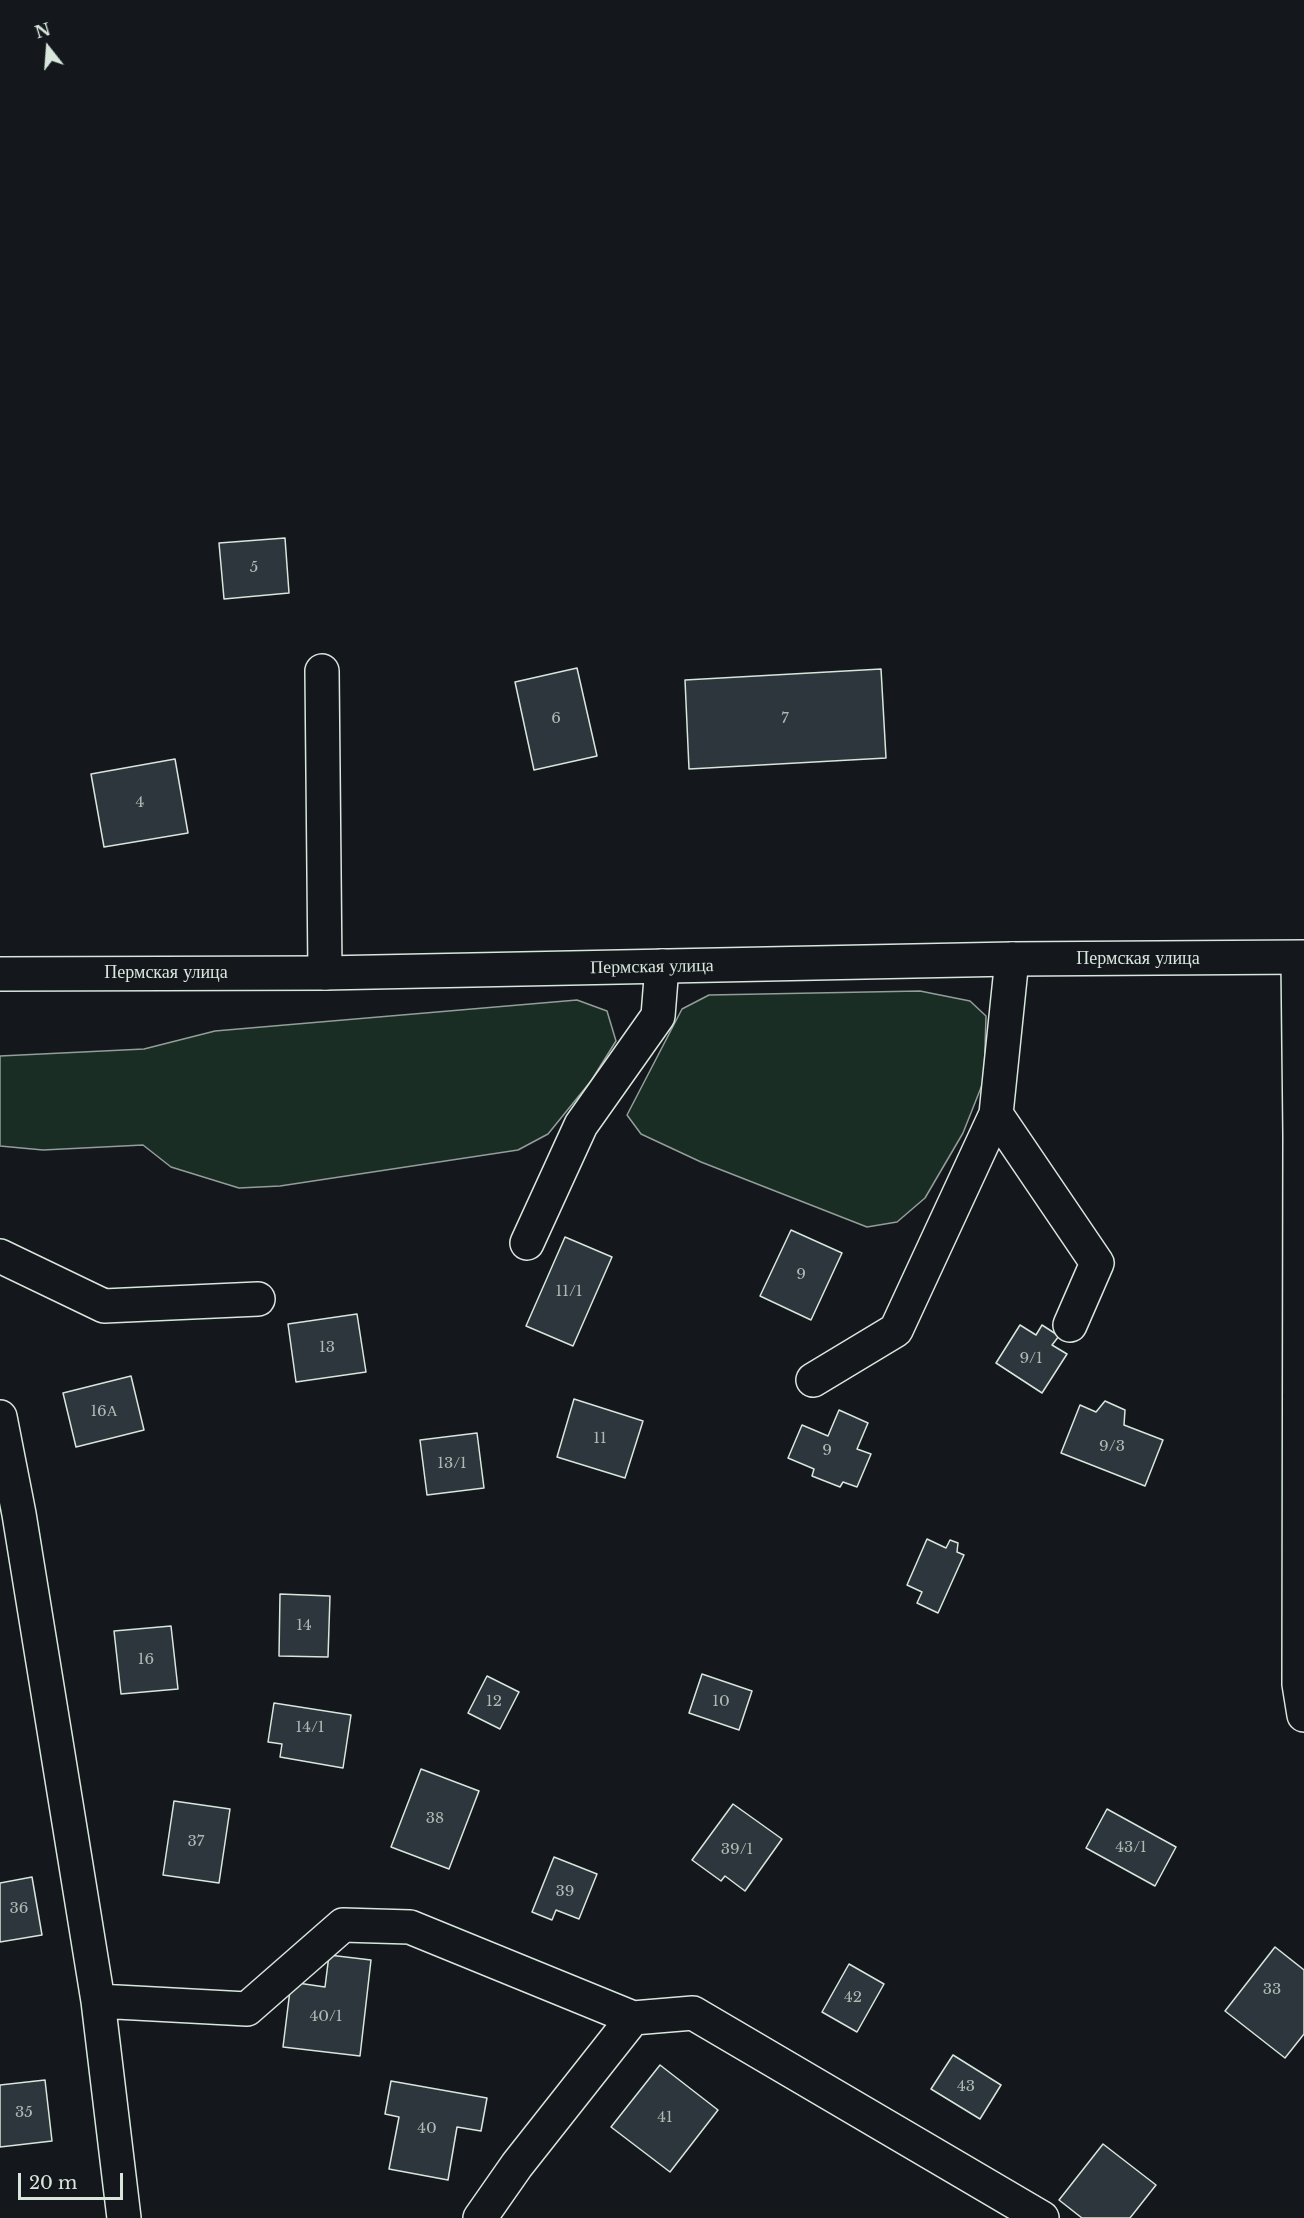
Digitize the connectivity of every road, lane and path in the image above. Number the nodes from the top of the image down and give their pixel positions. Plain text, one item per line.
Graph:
1 (322, 671) dead end
2 (1301, 958) edge
3 (1012, 959) junction
4 (662, 966) junction
5 (325, 973) junction
6 (0, 974) edge
7 (996, 1114) junction
8 (527, 1243) dead end
9 (0, 1256) edge
10 (1302, 1276) edge
11 (258, 1299) dead end
12 (1070, 1324) dead end
13 (813, 1380) dead end
14 (0, 1417) edge
15 (1304, 1715) edge
16 (98, 2001) junction
17 (633, 2018) junction
18 (124, 2218) edge
19 (480, 2218) edge
20 (1042, 2218) edge

1 - 5 street
2 - 3 street, Пермская улица
2 - 10 street
3 - 4 street, Пермская улица
3 - 7 street
4 - 5 street, Пермская улица
4 - 8 street
5 - 6 street, Пермская улица
7 - 12 street
7 - 13 street
9 - 11 street
10 - 15 street
14 - 16 street
16 - 17 street
16 - 18 street
17 - 19 street
17 - 20 street

